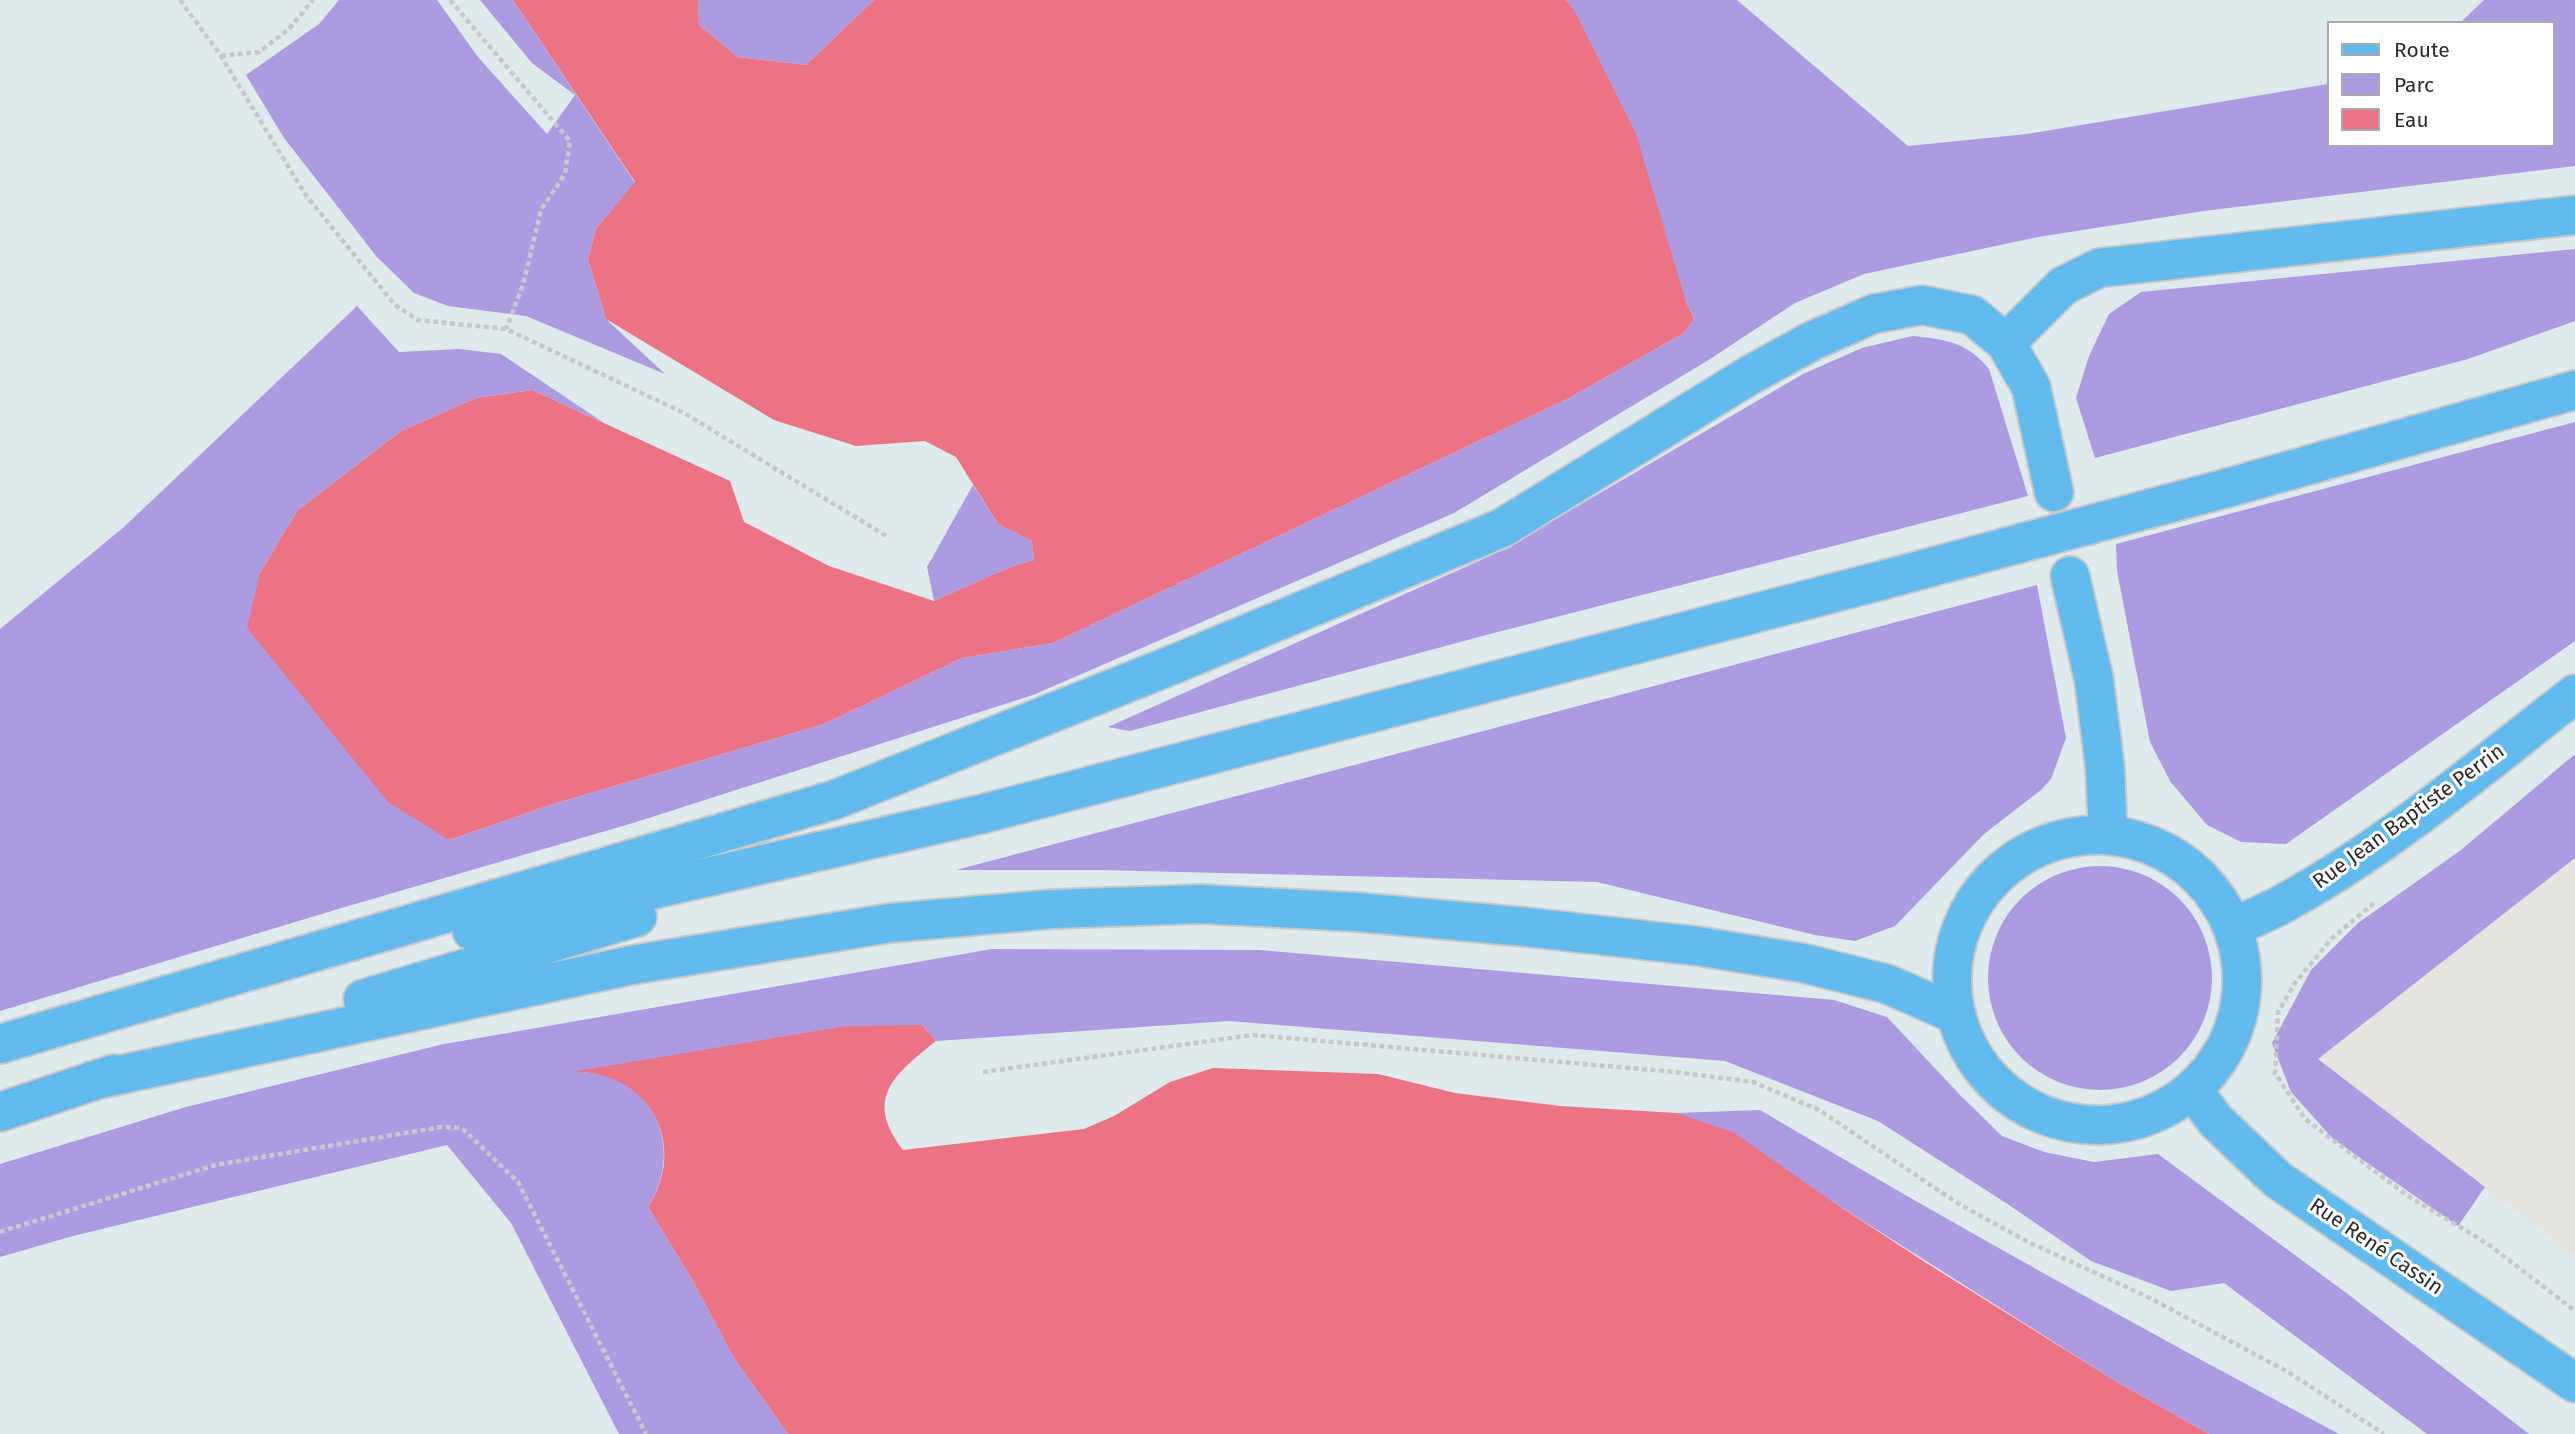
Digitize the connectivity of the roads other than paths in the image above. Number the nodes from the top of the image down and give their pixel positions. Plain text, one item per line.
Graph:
1 (2575, 215) edge
2 (2007, 344) junction
3 (2575, 390) edge
4 (2054, 492) dead end
5 (2070, 576) dead end
6 (2575, 694) edge
7 (982, 814) junction
8 (2108, 834) junction
9 (2234, 927) junction
10 (1955, 1014) junction
11 (85, 1020) junction
12 (0, 1044) edge
13 (91, 1081) junction
14 (2193, 1091) junction
15 (0, 1112) edge
16 (2575, 1382) edge

1 - 2 main road
2 - 4 main road
2 - 11 main road
3 - 7 main road, bridge
5 - 8 main road
6 - 9 main road, Rue Jean Baptiste Perrin
7 - 11 main road
7 - 13 main road
8 - 9 main road
8 - 10 main road
9 - 14 main road
10 - 13 main road
10 - 14 main road
11 - 12 main road
13 - 15 main road
14 - 16 main road, Rue René Cassin

